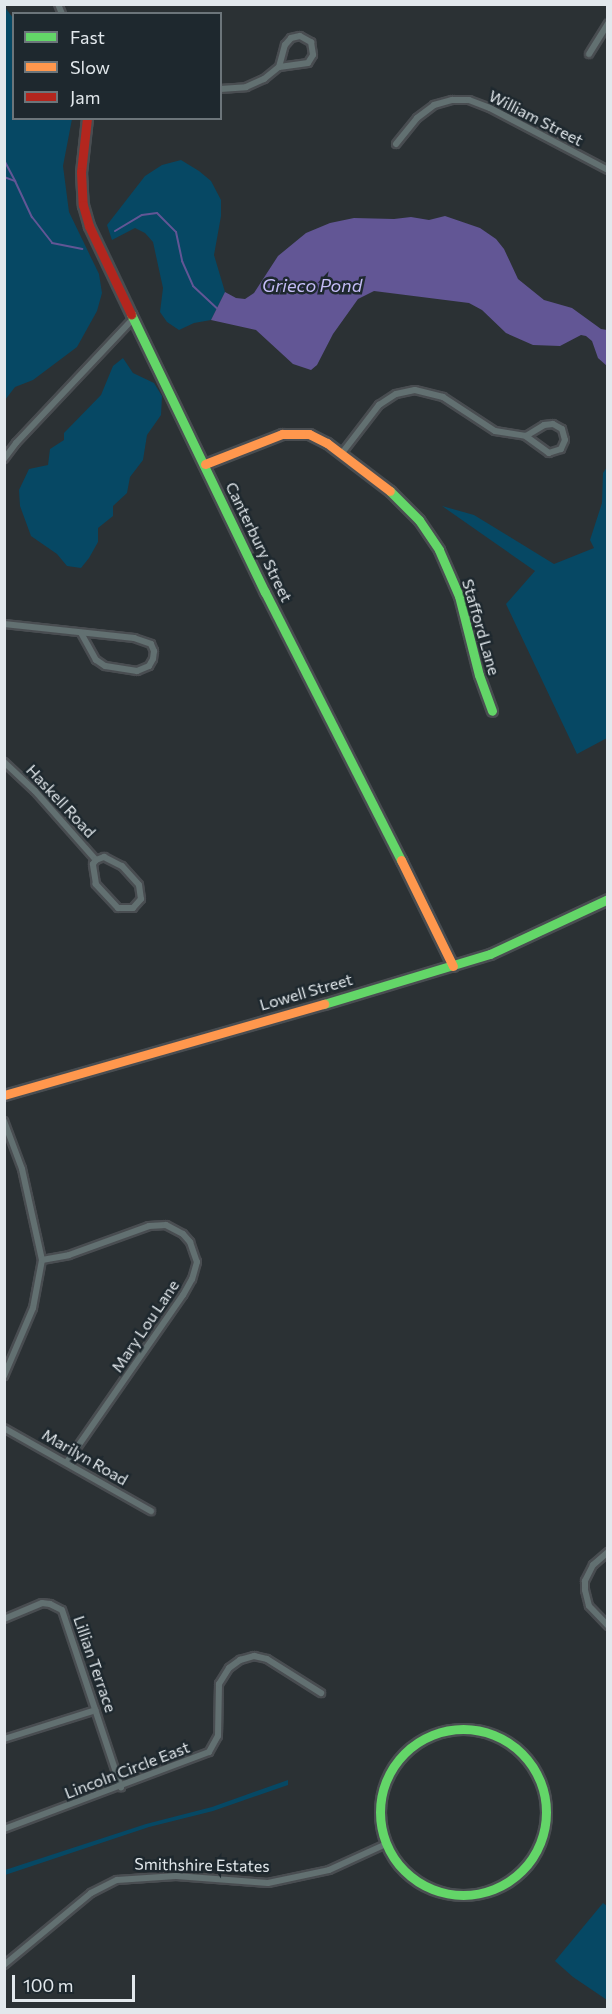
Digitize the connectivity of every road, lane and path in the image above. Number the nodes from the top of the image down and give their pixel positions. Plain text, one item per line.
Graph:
1 (608, 24) edge
2 (589, 54) dead end
3 (279, 67) junction
4 (222, 89) edge
5 (87, 120) edge
6 (396, 144) dead end
7 (608, 170) edge
8 (134, 318) junction
9 (526, 436) junction
10 (342, 453) junction
11 (4, 459) edge
12 (205, 464) junction
13 (4, 624) edge
14 (81, 633) junction
15 (492, 711) dead end
16 (4, 762) edge
17 (96, 860) junction
18 (608, 899) edge
19 (453, 966) junction
20 (4, 1095) edge
21 (4, 1121) edge
22 (42, 1260) junction
23 (4, 1376) edge
24 (4, 1428) edge
25 (67, 1462) junction
26 (151, 1511) dead end
27 (608, 1552) edge
28 (4, 1619) edge
29 (608, 1626) edge
30 (321, 1693) dead end
31 (96, 1710) junction
32 (4, 1740) edge
33 (121, 1787) junction
34 (4, 1829) edge
35 (386, 1844) junction
36 (4, 1965) edge

1 - 2 street
3 - 3 street
3 - 4 street
5 - 8 street, Canterbury Street
6 - 7 street, William Street
8 - 11 street
8 - 12 street, Canterbury Street
9 - 9 street
9 - 10 street
10 - 12 street, Stafford Lane
10 - 15 street, Stafford Lane
12 - 19 street, Canterbury Street
13 - 14 street
14 - 14 street
16 - 17 street, Haskell Road
17 - 17 street, Haskell Road
18 - 19 street, Lowell Street
19 - 20 street, Lowell Street
21 - 22 street
22 - 23 street
22 - 25 street, Mary Lou Lane
24 - 25 street, Marilyn Road
25 - 26 street, Marilyn Road
27 - 29 street
28 - 31 street, Lillian Terrace
30 - 33 street, Lincoln Circle East
31 - 32 street
31 - 33 street, Lillian Terrace
33 - 34 street, Lincoln Circle East
35 - 35 street
35 - 36 street, Smithshire Estates

